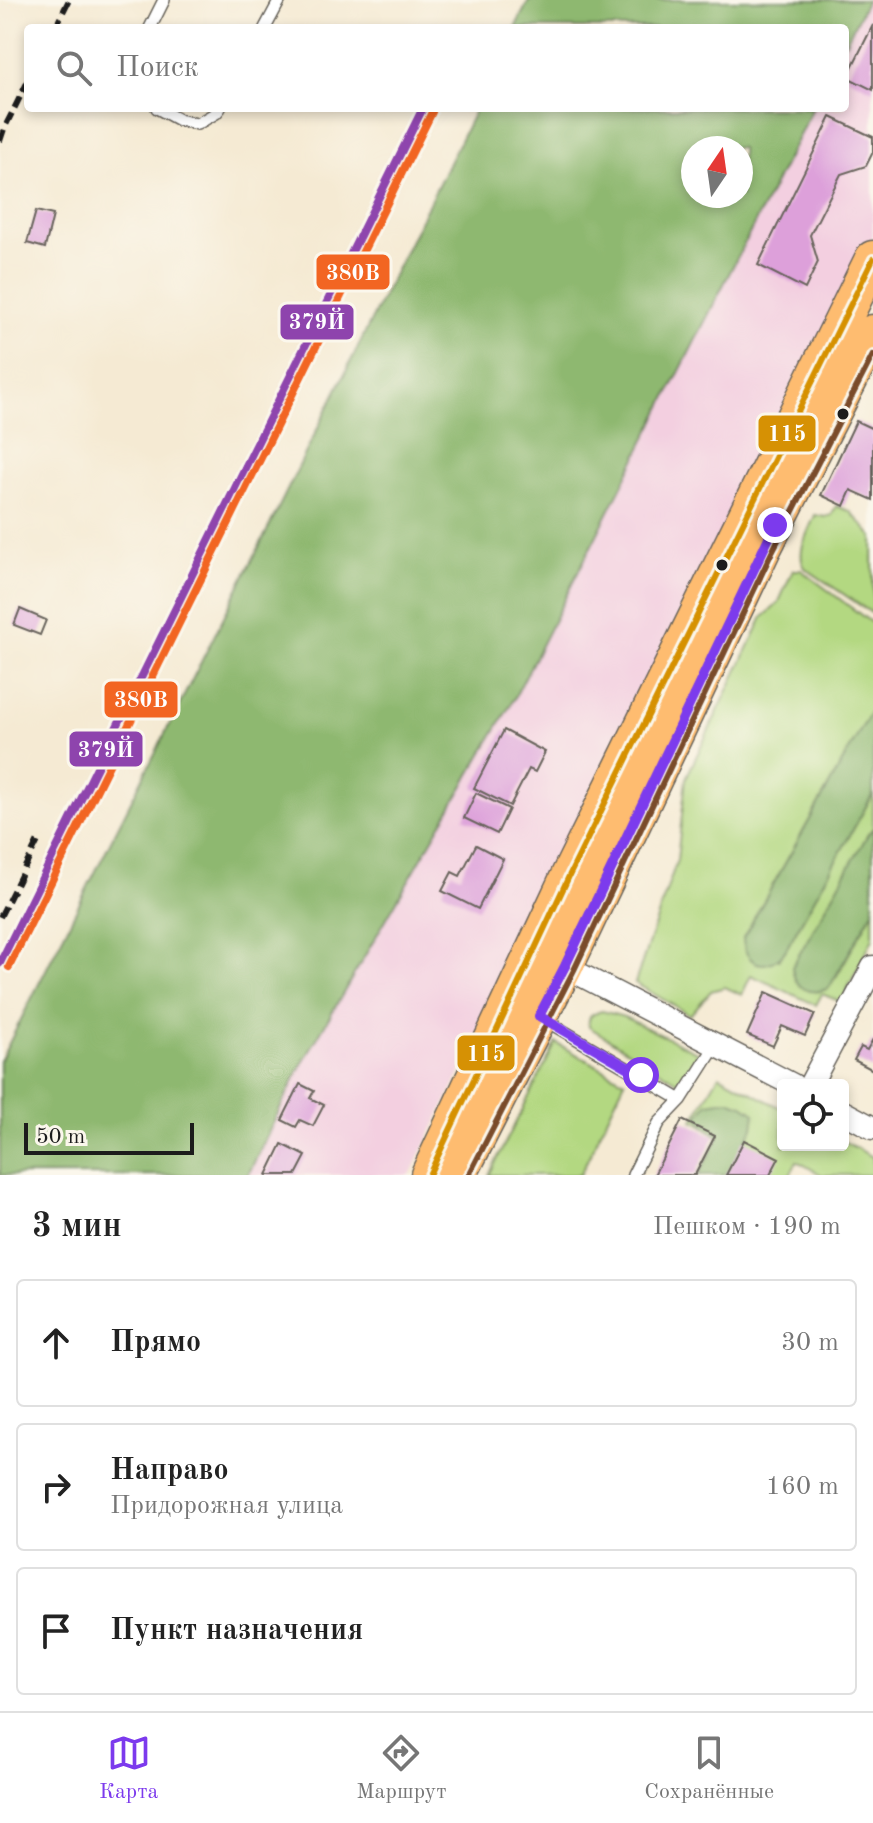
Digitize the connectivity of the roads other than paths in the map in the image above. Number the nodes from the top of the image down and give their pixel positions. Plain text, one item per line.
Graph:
1 (164, 0) edge
2 (280, 0) edge
3 (152, 24) edge
4 (267, 24) edge
5 (164, 112) edge
6 (217, 112) edge
7 (873, 259) edge
8 (873, 333) edge
9 (549, 958) junction
10 (873, 967) edge
11 (539, 1016) junction
12 (716, 1045) junction
13 (781, 1079) edge
14 (813, 1079) edge
15 (681, 1100) junction
16 (849, 1115) edge
17 (873, 1128) edge
18 (429, 1175) edge
19 (458, 1175) edge
20 (633, 1175) edge

1 - 3 lane
2 - 4 lane
5 - 6 lane
7 - 9 main road
8 - 9 main road
9 - 11 main road
9 - 12 street
9 - 18 main road
10 - 14 street
11 - 15 lane
11 - 19 main road
12 - 13 street
12 - 15 lane
15 - 20 lane
16 - 17 street

